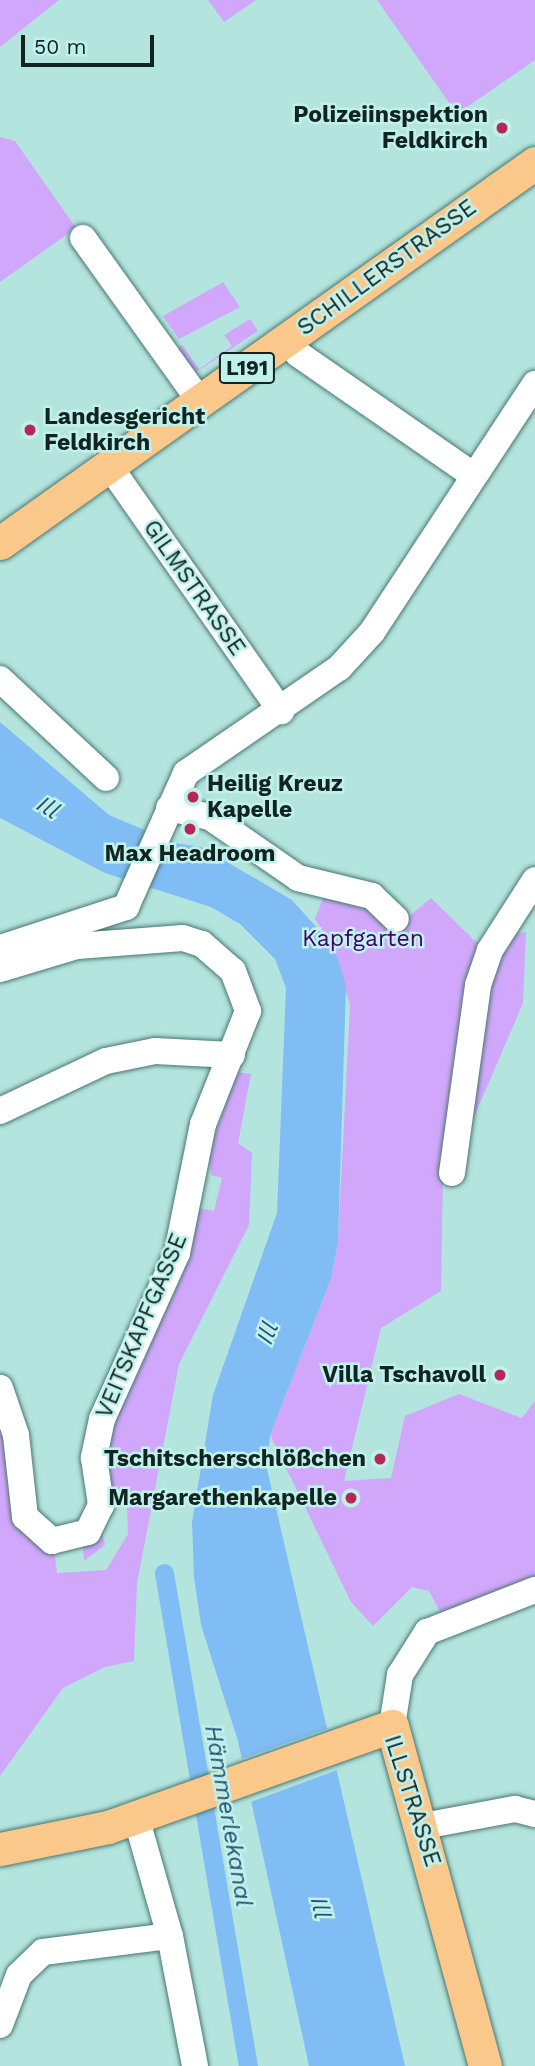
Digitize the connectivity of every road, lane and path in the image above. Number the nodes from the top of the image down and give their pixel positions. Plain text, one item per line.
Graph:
1 (535, 163) edge
2 (83, 239) dead end
3 (289, 339) junction
4 (535, 384) edge
5 (199, 400) junction
6 (108, 464) junction
7 (473, 475) junction
8 (0, 543) edge
9 (0, 679) edge
10 (281, 711) junction
11 (106, 778) dead end
12 (169, 808) junction
13 (535, 880) edge
14 (396, 919) dead end
15 (0, 948) edge
16 (0, 969) edge
17 (232, 1055) junction
18 (0, 1111) edge
19 (452, 1173) dead end
20 (0, 1388) edge
21 (535, 1590) edge
22 (392, 1726) junction
23 (535, 1814) edge
24 (136, 1817) junction
25 (423, 1826) junction
26 (0, 1849) edge
27 (170, 1936) junction
28 (0, 2025) edge
29 (195, 2066) edge
30 (485, 2066) edge

1 - 3 main road, SCHILLERSTRASSE / L191
2 - 5 street
3 - 5 main road, SCHILLERSTRASSE / L191
3 - 7 street
4 - 7 street
5 - 6 main road, SCHILLERSTRASSE / L191
6 - 8 main road, SCHILLERSTRASSE / L191
6 - 10 street, GILMSTRASSE
7 - 10 street
9 - 11 street
10 - 12 street
12 - 14 street
12 - 15 street
13 - 19 street
16 - 17 street, VEITSKAPFGASSE
17 - 18 street
17 - 20 street, VEITSKAPFGASSE
21 - 22 street
22 - 24 main road, ILLSTRASSE
22 - 25 main road, ILLSTRASSE
23 - 25 street
24 - 26 main road, ILLSTRASSE
24 - 27 street
25 - 30 main road, ILLSTRASSE
27 - 28 street
27 - 29 street

